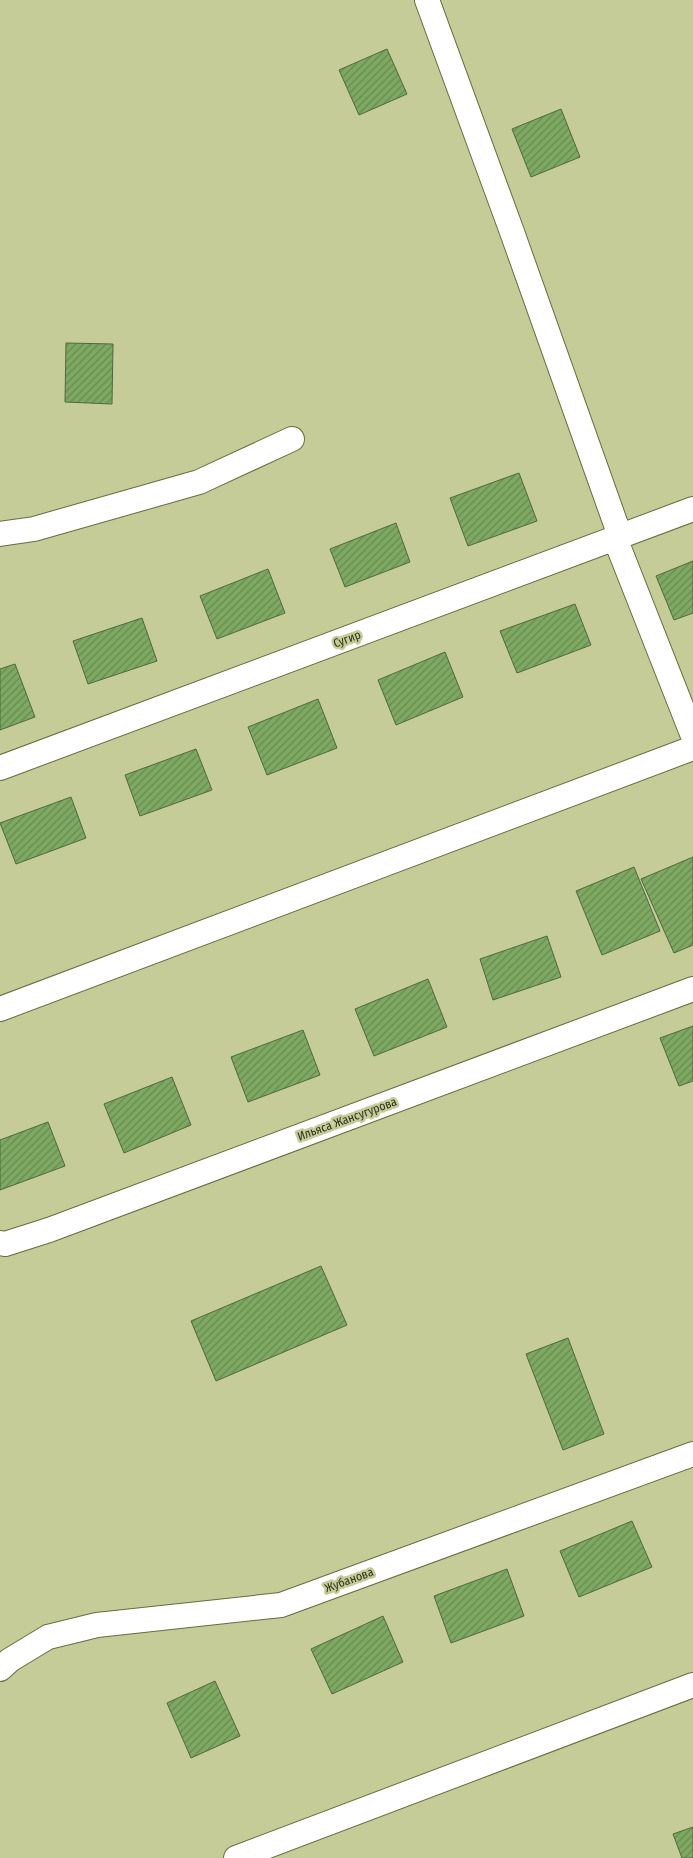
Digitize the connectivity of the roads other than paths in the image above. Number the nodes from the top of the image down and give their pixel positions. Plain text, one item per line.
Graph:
1 (426, 0) edge
2 (292, 439) dead end
3 (693, 509) edge
4 (0, 534) edge
5 (617, 537) junction
6 (693, 736) edge
7 (693, 748) edge
8 (0, 768) edge
9 (693, 989) edge
10 (0, 1009) edge
11 (0, 1243) edge
12 (693, 1454) edge
13 (0, 1669) edge
14 (693, 1685) edge
15 (236, 1858) edge

1 - 5 street
2 - 4 street
3 - 5 street, Сугир
5 - 6 street
5 - 8 street, Сугир
7 - 10 street
9 - 11 street, Ильяса Жансугурова
12 - 13 street, Жубанова
14 - 15 street

